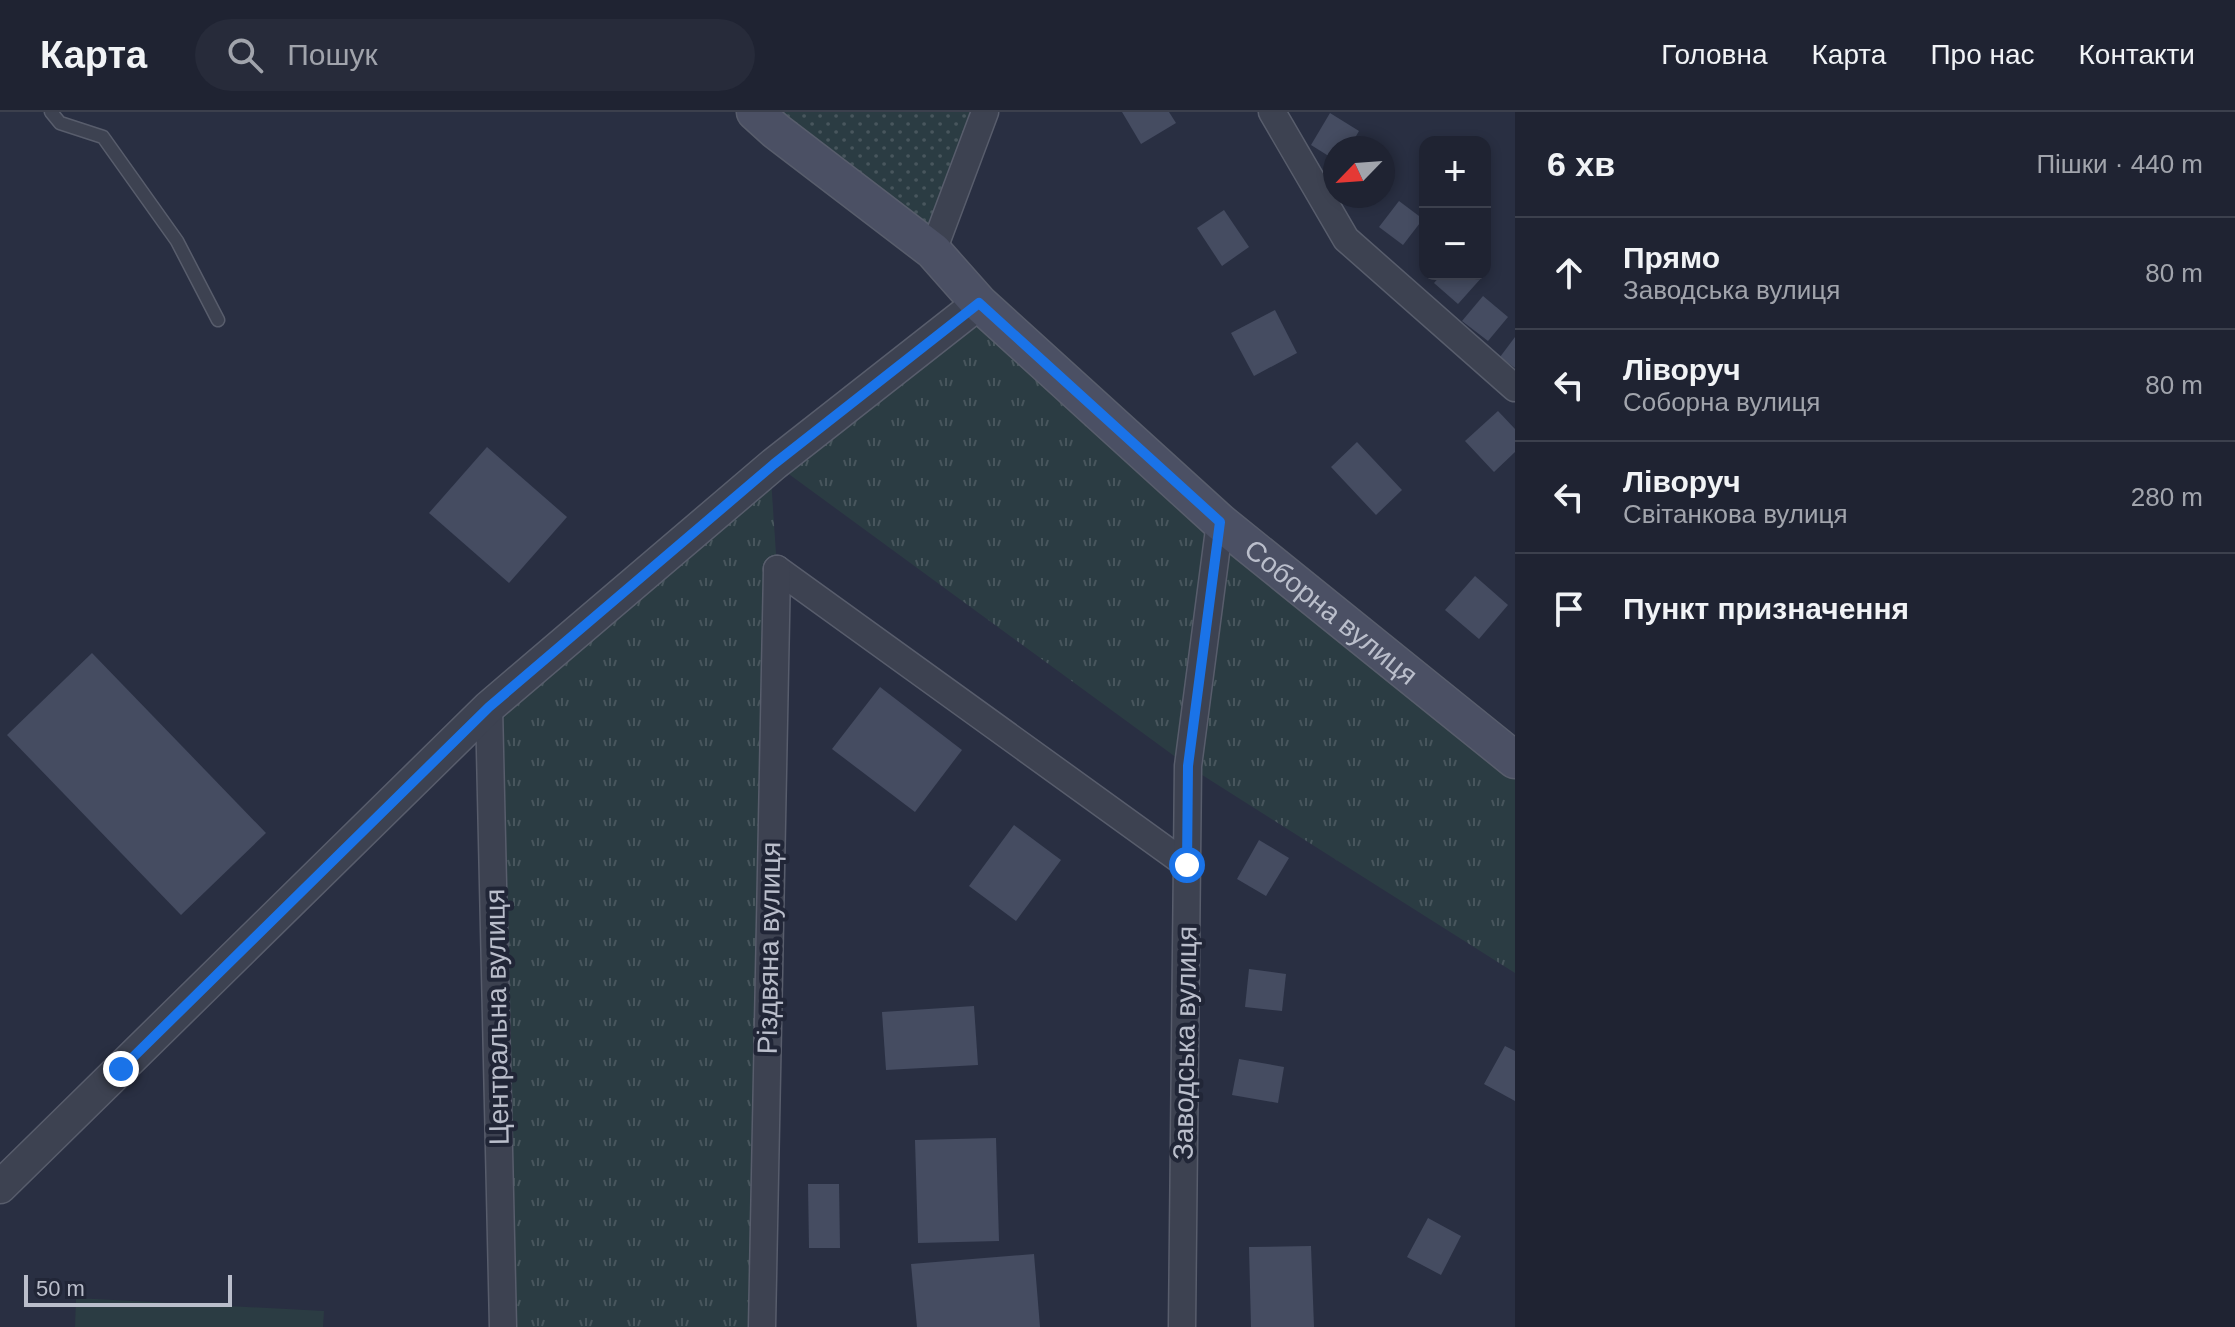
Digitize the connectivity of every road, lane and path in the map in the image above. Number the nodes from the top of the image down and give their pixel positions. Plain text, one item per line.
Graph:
1 (51, 112) edge
2 (755, 112) edge
3 (985, 112) edge
4 (1272, 112) edge
5 (933, 251) junction
6 (979, 303) junction
7 (218, 320) dead end
8 (1515, 388) edge
9 (1220, 522) junction
10 (489, 707) junction
11 (1515, 760) edge
12 (1187, 865) junction
13 (3, 1175) edge
14 (503, 1327) edge
15 (762, 1327) edge
16 (1182, 1327) edge

1 - 7 lane
2 - 5 main road, Соборна вулиця
3 - 5 street
4 - 8 street
5 - 6 main road, Соборна вулиця
6 - 9 main road, Соборна вулиця
6 - 10 street
9 - 11 main road, Соборна вулиця
9 - 12 street, Заводська вулиця
10 - 13 street
10 - 14 street, Центральна вулиця
12 - 15 street, Різдвяна вулиця
12 - 16 street, Заводська вулиця

